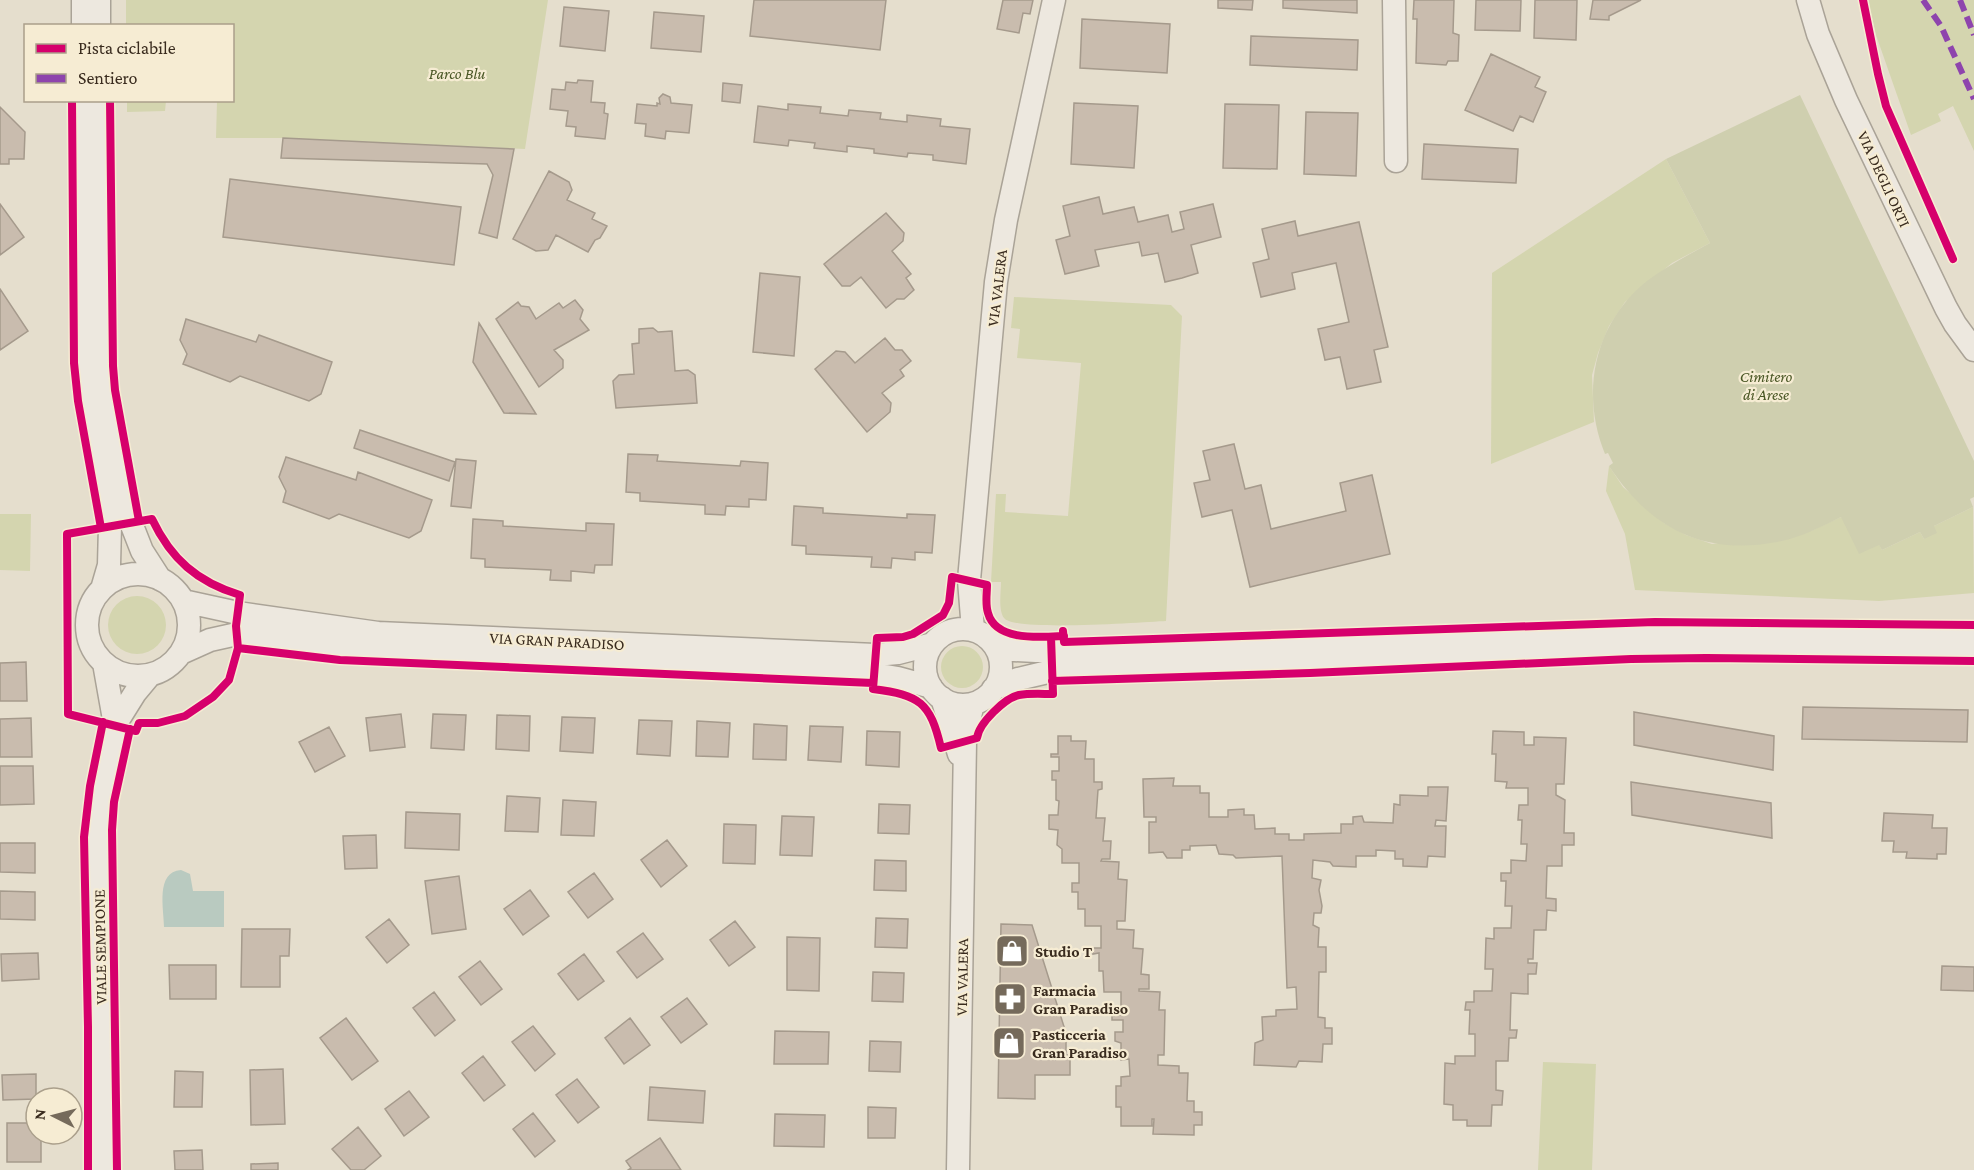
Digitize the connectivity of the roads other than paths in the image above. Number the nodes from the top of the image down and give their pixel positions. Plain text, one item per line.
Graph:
1 (83, 0) edge
2 (99, 0) edge
3 (1054, 0) edge
4 (1394, 0) edge
5 (1808, 0) edge
6 (83, 24) edge
7 (99, 24) edge
8 (84, 102) edge
9 (100, 102) edge
10 (1396, 161) dead end
11 (1974, 350) edge
12 (160, 579) junction
13 (102, 589) junction
14 (183, 601) junction
15 (963, 630) junction
16 (1974, 636) edge
17 (933, 644) junction
18 (994, 645) junction
19 (1974, 652) edge
20 (181, 653) junction
21 (104, 663) junction
22 (150, 675) junction
23 (993, 689) junction
24 (937, 693) junction
25 (973, 704) junction
26 (115, 725) junction
27 (966, 784) junction
28 (102, 1170) edge
29 (958, 1170) edge

1 - 6 street
2 - 7 street
3 - 15 street, VIA VALERA
4 - 10 street
5 - 11 street, VIA DEGLI ORTI
8 - 13 street
9 - 12 street
12 - 13 street
12 - 14 street
13 - 21 street
14 - 17 street, VIA GRAN PARADISO
14 - 20 street
15 - 17 street
15 - 18 street
16 - 18 street
17 - 24 street
18 - 23 street
19 - 23 street
20 - 22 street
20 - 24 street, VIA GRAN PARADISO
21 - 22 street
21 - 26 street, VIALE SEMPIONE
22 - 26 street, VIALE SEMPIONE
23 - 25 street
24 - 25 street
24 - 27 street, VIA VALERA
25 - 27 street, VIA VALERA
26 - 28 street, VIALE SEMPIONE
27 - 29 street, VIA VALERA

